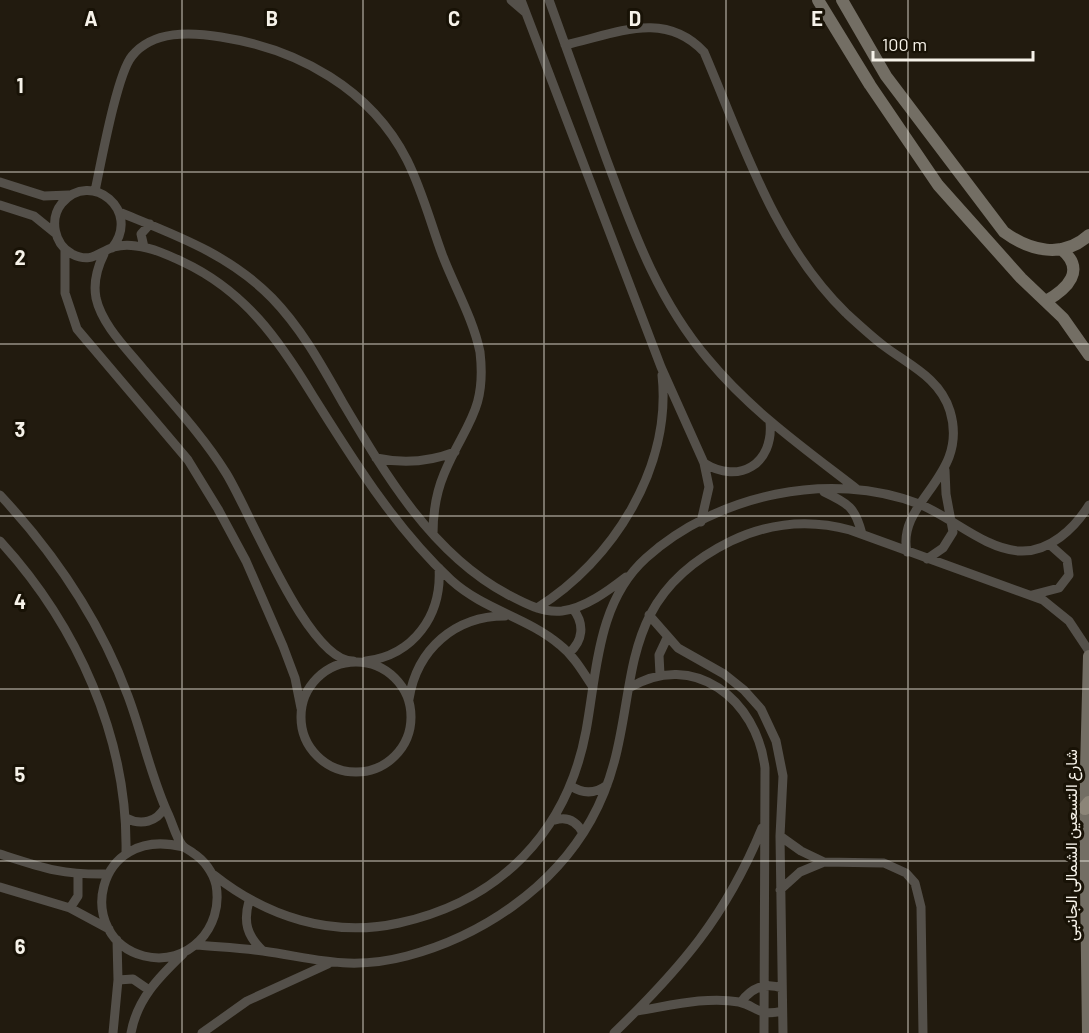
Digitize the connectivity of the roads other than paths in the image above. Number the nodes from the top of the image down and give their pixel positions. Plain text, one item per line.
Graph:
1 (511, 0) edge
2 (521, 0) edge
3 (549, 0) edge
4 (818, 0) edge
5 (842, 0) edge
6 (528, 15) junction
7 (565, 45) junction
8 (886, 76) junction
9 (870, 85) junction
10 (0, 183) edge
11 (95, 191) junction
12 (72, 195) junction
13 (0, 205) edge
14 (119, 212) junction
15 (150, 224) junction
16 (56, 234) junction
17 (1089, 235) edge
18 (144, 247) junction
19 (112, 248) junction
20 (65, 249) junction
21 (1061, 249) junction
22 (104, 254) junction
23 (1046, 301) junction
24 (1089, 355) edge
25 (661, 367) junction
26 (770, 423) junction
27 (455, 452) junction
28 (376, 458) junction
29 (704, 464) junction
30 (945, 470) junction
31 (820, 490) junction
32 (858, 490) junction
33 (0, 495) edge
34 (920, 505) junction
35 (1089, 505) edge
36 (952, 520) junction
37 (701, 522) junction
38 (433, 534) junction
39 (862, 534) junction
40 (0, 541) edge
41 (1049, 544) junction
42 (907, 552) junction
43 (927, 559) junction
44 (439, 568) junction
45 (632, 572) junction
46 (1032, 595) junction
47 (537, 608) junction
48 (573, 609) junction
49 (649, 615) junction
50 (507, 616) junction
51 (667, 638) junction
52 (1089, 651) edge
53 (568, 653) junction
54 (1089, 656) edge
55 (357, 661) junction
56 (660, 675) junction
57 (593, 687) junction
58 (629, 688) junction
59 (409, 701) junction
60 (301, 708) junction
61 (607, 785) junction
62 (572, 786) junction
63 (1087, 805) edge
64 (165, 807) junction
65 (126, 818) junction
66 (555, 820) junction
67 (765, 822) junction
68 (583, 833) junction
69 (780, 836) junction
70 (183, 847) junction
71 (126, 852) junction
72 (0, 854) edge
73 (824, 862) junction
74 (108, 874) junction
75 (78, 875) junction
76 (214, 875) junction
77 (0, 887) edge
78 (780, 890) junction
79 (249, 901) junction
80 (70, 908) junction
81 (109, 930) junction
82 (117, 940) junction
83 (196, 945) junction
84 (263, 951) junction
85 (184, 952) junction
86 (330, 964) junction
87 (118, 980) junction
88 (764, 986) junction
89 (782, 988) junction
90 (149, 990) junction
91 (741, 1002) junction
92 (637, 1011) junction
93 (782, 1011) junction
94 (764, 1013) junction
95 (113, 1033) edge
96 (131, 1033) edge
97 (202, 1033) edge
98 (614, 1033) edge
99 (764, 1033) edge
100 (783, 1033) edge
101 (923, 1033) edge
102 (1088, 1033) edge

1 - 6 street
2 - 6 street
3 - 7 street
4 - 9 street
5 - 8 street
6 - 25 street
7 - 26 street
7 - 30 street
8 - 9 street
8 - 21 street
9 - 23 street
10 - 12 street
11 - 12 street
11 - 14 street
11 - 27 street
12 - 16 street
13 - 16 street
14 - 15 street
14 - 19 street
15 - 18 street
15 - 28 street
16 - 20 street
17 - 21 street
18 - 19 street
18 - 44 street
19 - 22 street
20 - 22 street
20 - 60 street
21 - 23 street
22 - 55 street
23 - 24 street
25 - 29 street
25 - 47 street
26 - 29 street
26 - 32 street
27 - 28 street
27 - 38 street
28 - 38 street
29 - 37 street
30 - 34 street
30 - 36 street
31 - 32 street
31 - 37 street
31 - 39 street
32 - 34 street
33 - 64 street
34 - 36 street
34 - 42 street
35 - 41 street
36 - 41 street
36 - 43 street
37 - 45 street
38 - 47 street
39 - 42 street
39 - 49 street
40 - 65 street
41 - 46 street
42 - 43 street
43 - 46 street
44 - 50 street
44 - 55 street
45 - 48 street
45 - 57 street
46 - 52 street
47 - 48 street
48 - 53 street
49 - 51 street
49 - 58 street
50 - 53 street
50 - 59 street
51 - 56 street
51 - 69 street
53 - 57 street
54 - 63 street, شارع التسعين الشمالى الجانبى
55 - 59 street
55 - 60 street
56 - 58 street
56 - 67 street
57 - 62 street
58 - 61 street
59 - 60 street
61 - 62 street
61 - 68 street
62 - 66 street
63 - 102 street, شارع التسعين الشمالى الجانبى
64 - 65 street
64 - 70 street
65 - 71 street
66 - 68 street
66 - 79 street
67 - 88 street
67 - 92 street
68 - 86 street
69 - 73 street
69 - 78 street
70 - 71 street
70 - 76 street
71 - 74 street
72 - 75 street
73 - 78 street
73 - 101 street
74 - 75 street
74 - 81 street
75 - 80 street
76 - 79 street
76 - 83 street
77 - 80 street
78 - 89 street
79 - 84 street
80 - 81 street
81 - 82 street
82 - 85 street
82 - 87 street
83 - 84 street
83 - 85 street
84 - 86 street
85 - 90 street
86 - 97 street
87 - 90 street
87 - 95 street
88 - 89 street
88 - 91 street
88 - 94 street
89 - 93 street
90 - 96 street
91 - 92 street
91 - 94 street
92 - 98 street
93 - 94 street
93 - 100 street
94 - 99 street

